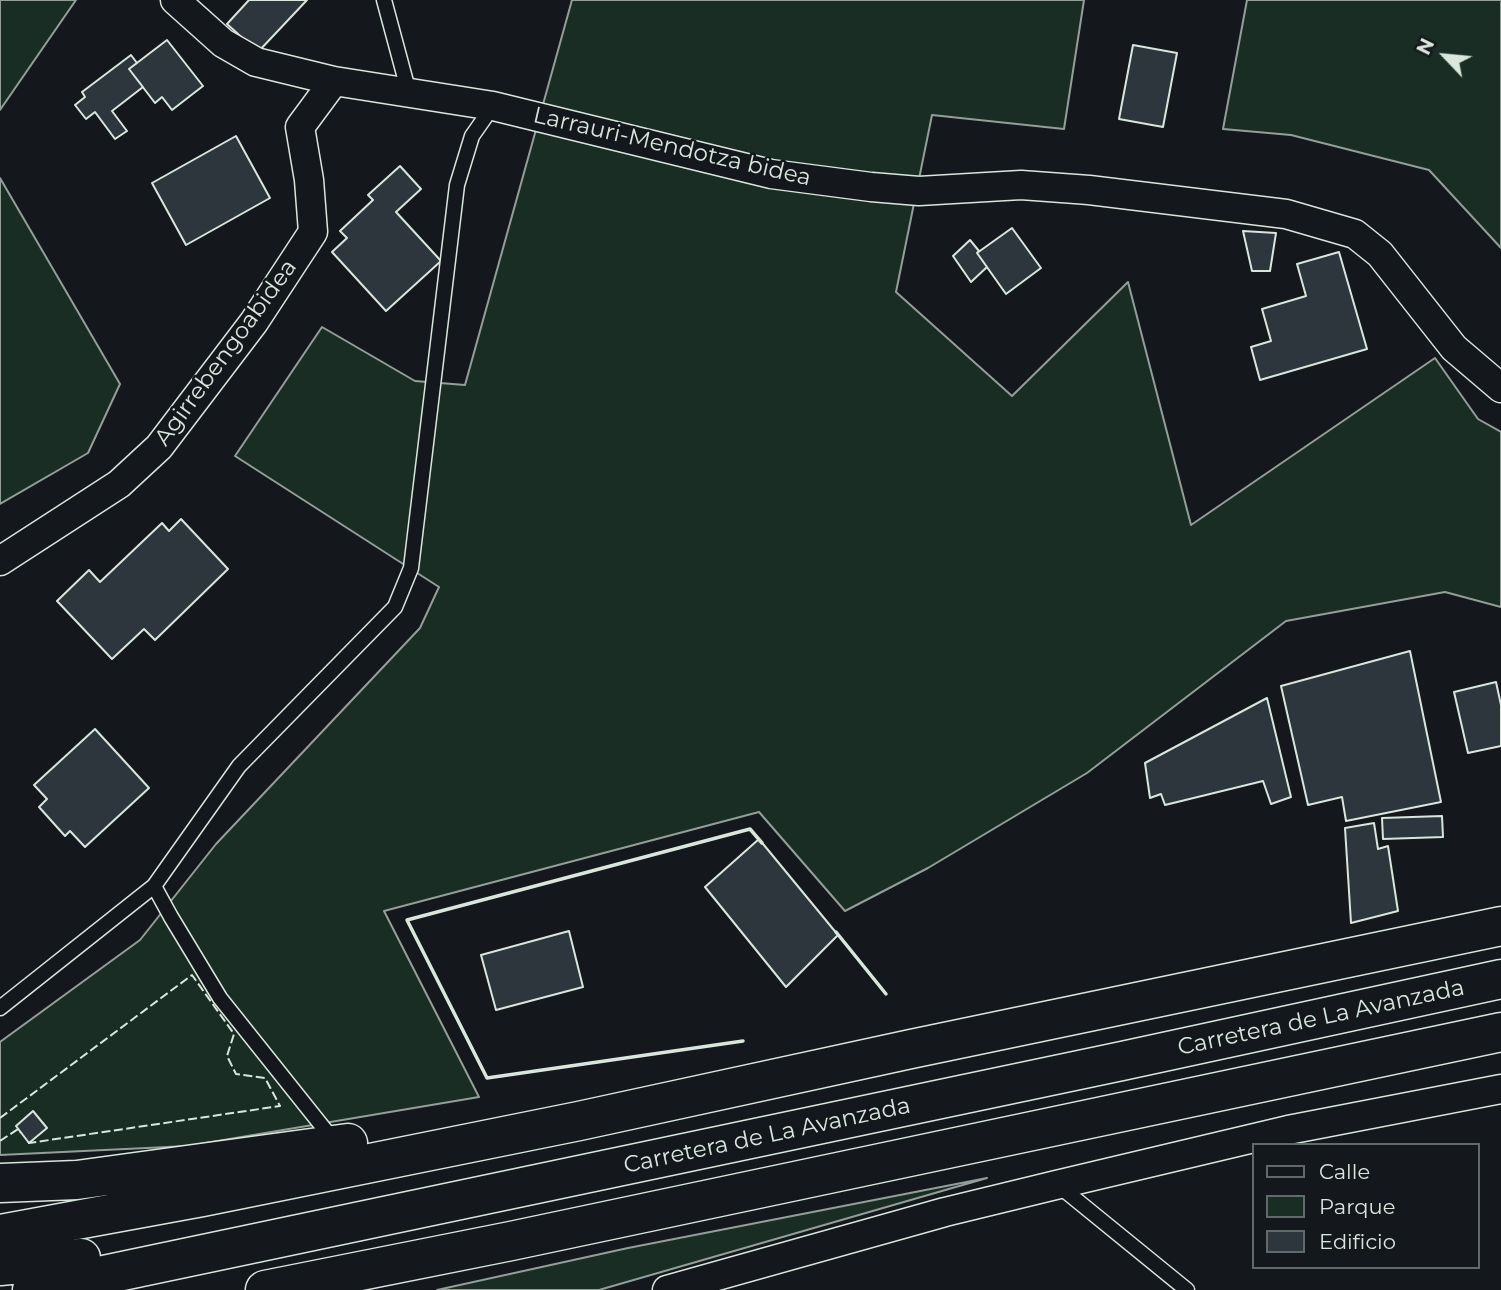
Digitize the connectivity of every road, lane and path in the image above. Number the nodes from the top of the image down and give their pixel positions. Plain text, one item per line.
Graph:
1 (175, 0) edge
2 (384, 0) edge
3 (334, 81) junction
4 (409, 93) junction
5 (493, 106) junction
6 (1501, 388) edge
7 (0, 561) edge
8 (155, 886) junction
9 (1501, 926) edge
10 (1501, 979) edge
11 (0, 1008) edge
12 (1501, 1032) edge
13 (1501, 1089) edge
14 (579, 1121) junction
15 (337, 1145) junction
16 (0, 1183) edge
17 (1056, 1185) junction
18 (0, 1234) edge
19 (278, 1238) junction
20 (511, 1241) junction
21 (0, 1266) edge
22 (32, 1290) edge
23 (265, 1290) edge
24 (310, 1290) edge
25 (667, 1290) edge
26 (1187, 1290) edge

1 - 3 street, Larrauri-Mendotza bidea
2 - 4 lane
3 - 4 street, Larrauri-Mendotza bidea
3 - 7 street, Agirrebengoabidea
4 - 5 street, Larrauri-Mendotza bidea
5 - 6 street, Larrauri-Mendotza bidea
5 - 8 lane
8 - 11 lane
8 - 15 lane
9 - 14 main road
10 - 19 main road, Carretera de La Avanzada
12 - 20 main road
13 - 17 street
14 - 15 main road
14 - 18 main road
15 - 16 main road
17 - 25 street
17 - 26 lane
19 - 21 main road
19 - 22 main road, Carretera de La Avanzada
20 - 23 main road
20 - 24 main road

